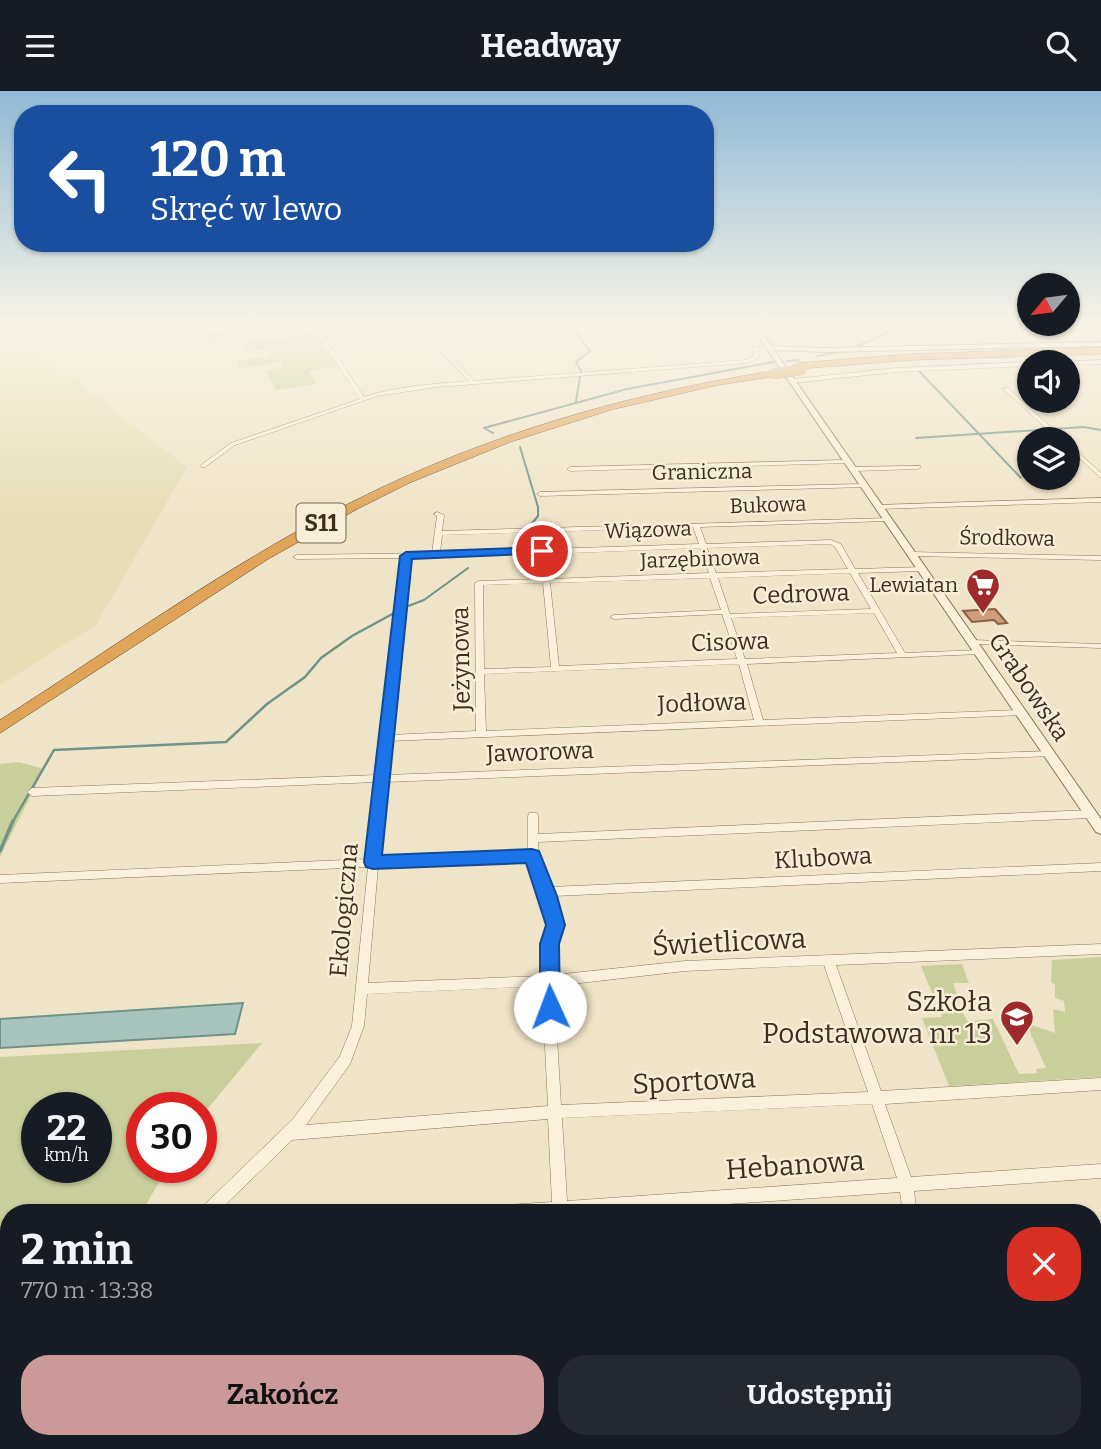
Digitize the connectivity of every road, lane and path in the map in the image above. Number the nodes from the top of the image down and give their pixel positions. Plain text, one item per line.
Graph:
1 (357, 390) edge
2 (409, 390) edge
3 (655, 390) edge
4 (679, 390) edge
5 (799, 390) edge
6 (1008, 390) edge
7 (363, 399) junction
8 (1048, 427) edge
9 (1080, 456) edge
10 (847, 461) junction
11 (203, 465) dead end
12 (918, 467) dead end
13 (570, 469) dead end
14 (853, 469) junction
15 (1101, 476) edge
16 (864, 486) junction
17 (540, 494) dead end
18 (1101, 500) edge
19 (877, 503) junction
20 (437, 514) dead end
21 (887, 519) junction
22 (696, 525) junction
23 (541, 530) junction
24 (440, 533) junction
25 (703, 546) junction
26 (542, 551) junction
27 (436, 553) junction
28 (912, 554) junction
29 (406, 556) junction
30 (297, 557) dead end
31 (1101, 558) edge
32 (921, 569) junction
33 (854, 572) junction
34 (711, 576) junction
35 (546, 581) junction
36 (479, 583) joint
37 (877, 611) junction
38 (725, 614) junction
39 (614, 617) dead end
40 (1101, 646) edge
41 (977, 647) junction
42 (902, 655) junction
43 (742, 661) junction
44 (555, 669) junction
45 (481, 672) junction
46 (1020, 713) junction
47 (0, 717) edge
48 (759, 722) junction
49 (0, 728) edge
50 (481, 734) junction
51 (385, 738) junction
52 (1049, 754) junction
53 (381, 777) junction
54 (32, 792) dead end
55 (1090, 814) junction
56 (533, 816) dead end
57 (1101, 829) edge
58 (532, 838) junction
59 (532, 856) junction
60 (373, 862) junction
61 (1101, 867) edge
62 (0, 879) edge
63 (546, 892) junction
64 (1101, 949) edge
65 (828, 960) junction
66 (548, 981) junction
67 (361, 989) junction
68 (1101, 1084) edge
69 (874, 1098) junction
70 (556, 1112) junction
71 (290, 1133) junction
72 (1101, 1171) edge
73 (906, 1183) junction
74 (215, 1204) edge
75 (560, 1204) edge
76 (637, 1204) edge
77 (909, 1204) edge

1 - 7 street
2 - 7 street
3 - 47 highway, S11
4 - 49 highway, S11
5 - 10 street, Grabowska
6 - 8 street
7 - 11 street
9 - 15 street
10 - 13 street
10 - 14 street, Grabowska
12 - 14 street
14 - 16 street, Grabowska
16 - 17 street, Graniczna
16 - 19 street, Grabowska
18 - 19 street
19 - 21 street, Grabowska
20 - 24 street
21 - 22 street, Bukowa
21 - 28 street, Grabowska
22 - 23 street, Bukowa
22 - 25 street
23 - 24 street, Bukowa
23 - 26 street
24 - 27 street
25 - 26 street, Wiązowa
25 - 33 street, Wiązowa
25 - 34 street
26 - 27 street, Wiązowa
26 - 35 street
27 - 29 street, Wiązowa
28 - 31 street, Środkowa
28 - 32 street, Grabowska
29 - 30 street, Wiązowa
29 - 51 street, Ekologiczna
32 - 33 street, Jarzębinowa
32 - 41 street, Grabowska
33 - 34 street, Jarzębinowa
33 - 37 street
34 - 35 street, Jarzębinowa
34 - 38 street
35 - 36 street, Jarzębinowa
35 - 44 street
36 - 45 street, Jeżynowa
37 - 38 street, Cedrowa
37 - 42 street
38 - 39 street, Cedrowa
38 - 43 street
40 - 41 street, Cisowa
41 - 42 street, Cisowa
41 - 46 street, Grabowska
42 - 43 street, Cisowa
43 - 44 street, Cisowa
43 - 48 street
44 - 45 street, Cisowa
45 - 50 street, Jeżynowa
46 - 48 street, Jodłowa
46 - 52 street, Grabowska
48 - 50 street, Jodłowa
50 - 51 street, Jodłowa
51 - 53 street, Ekologiczna
52 - 53 street, Jaworowa
52 - 55 street, Grabowska
53 - 54 street, Jaworowa
53 - 60 street, Ekologiczna
55 - 57 street, Grabowska
55 - 58 street
56 - 58 street
58 - 59 street
59 - 60 street
59 - 63 street
60 - 62 street
60 - 67 street, Ekologiczna
61 - 63 street, Klubowa
63 - 66 street
64 - 65 street, Świetlicowa
65 - 66 street, Świetlicowa
65 - 69 street
66 - 67 street, Świetlicowa
66 - 70 street
67 - 71 street, Ekologiczna
68 - 69 street, Sportowa
69 - 70 street, Sportowa
69 - 73 street
70 - 71 street, Sportowa
70 - 75 street
71 - 74 street, Ekologiczna
72 - 73 street, Hebanowa
73 - 76 street, Hebanowa
73 - 77 street

